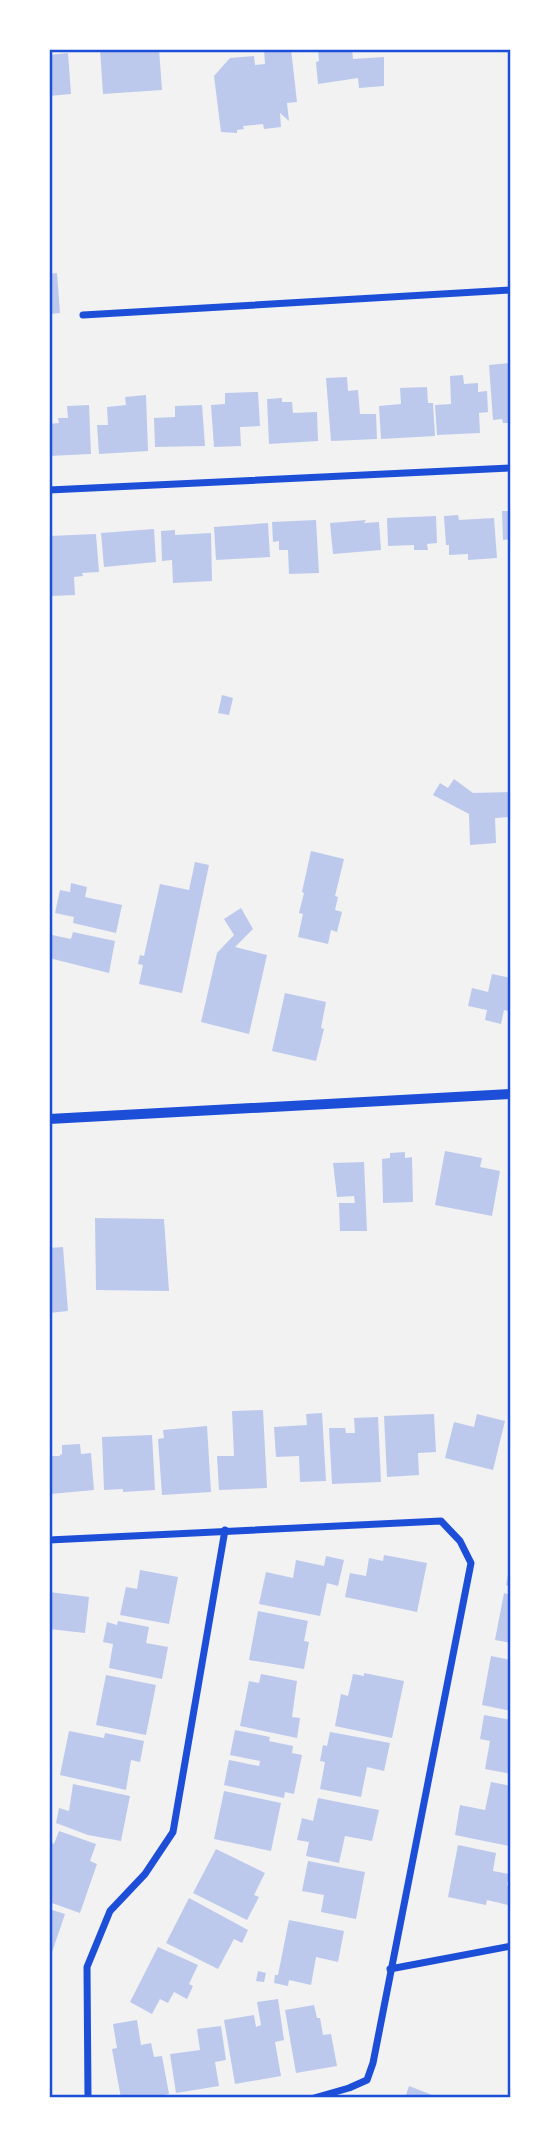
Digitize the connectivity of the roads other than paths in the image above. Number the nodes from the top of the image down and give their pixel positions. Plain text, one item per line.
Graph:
1 (511, 290) edge
2 (83, 315) dead end
3 (511, 468) edge
4 (49, 490) edge
5 (511, 1094) edge
6 (49, 1119) edge
7 (226, 1530) junction
8 (49, 1540) edge
9 (511, 1945) edge
10 (390, 1969) junction
11 (88, 2098) edge
12 (314, 2098) edge

1 - 2 street
3 - 4 street
5 - 6 street
7 - 8 street
7 - 10 street
7 - 11 street
9 - 10 street
10 - 12 street

